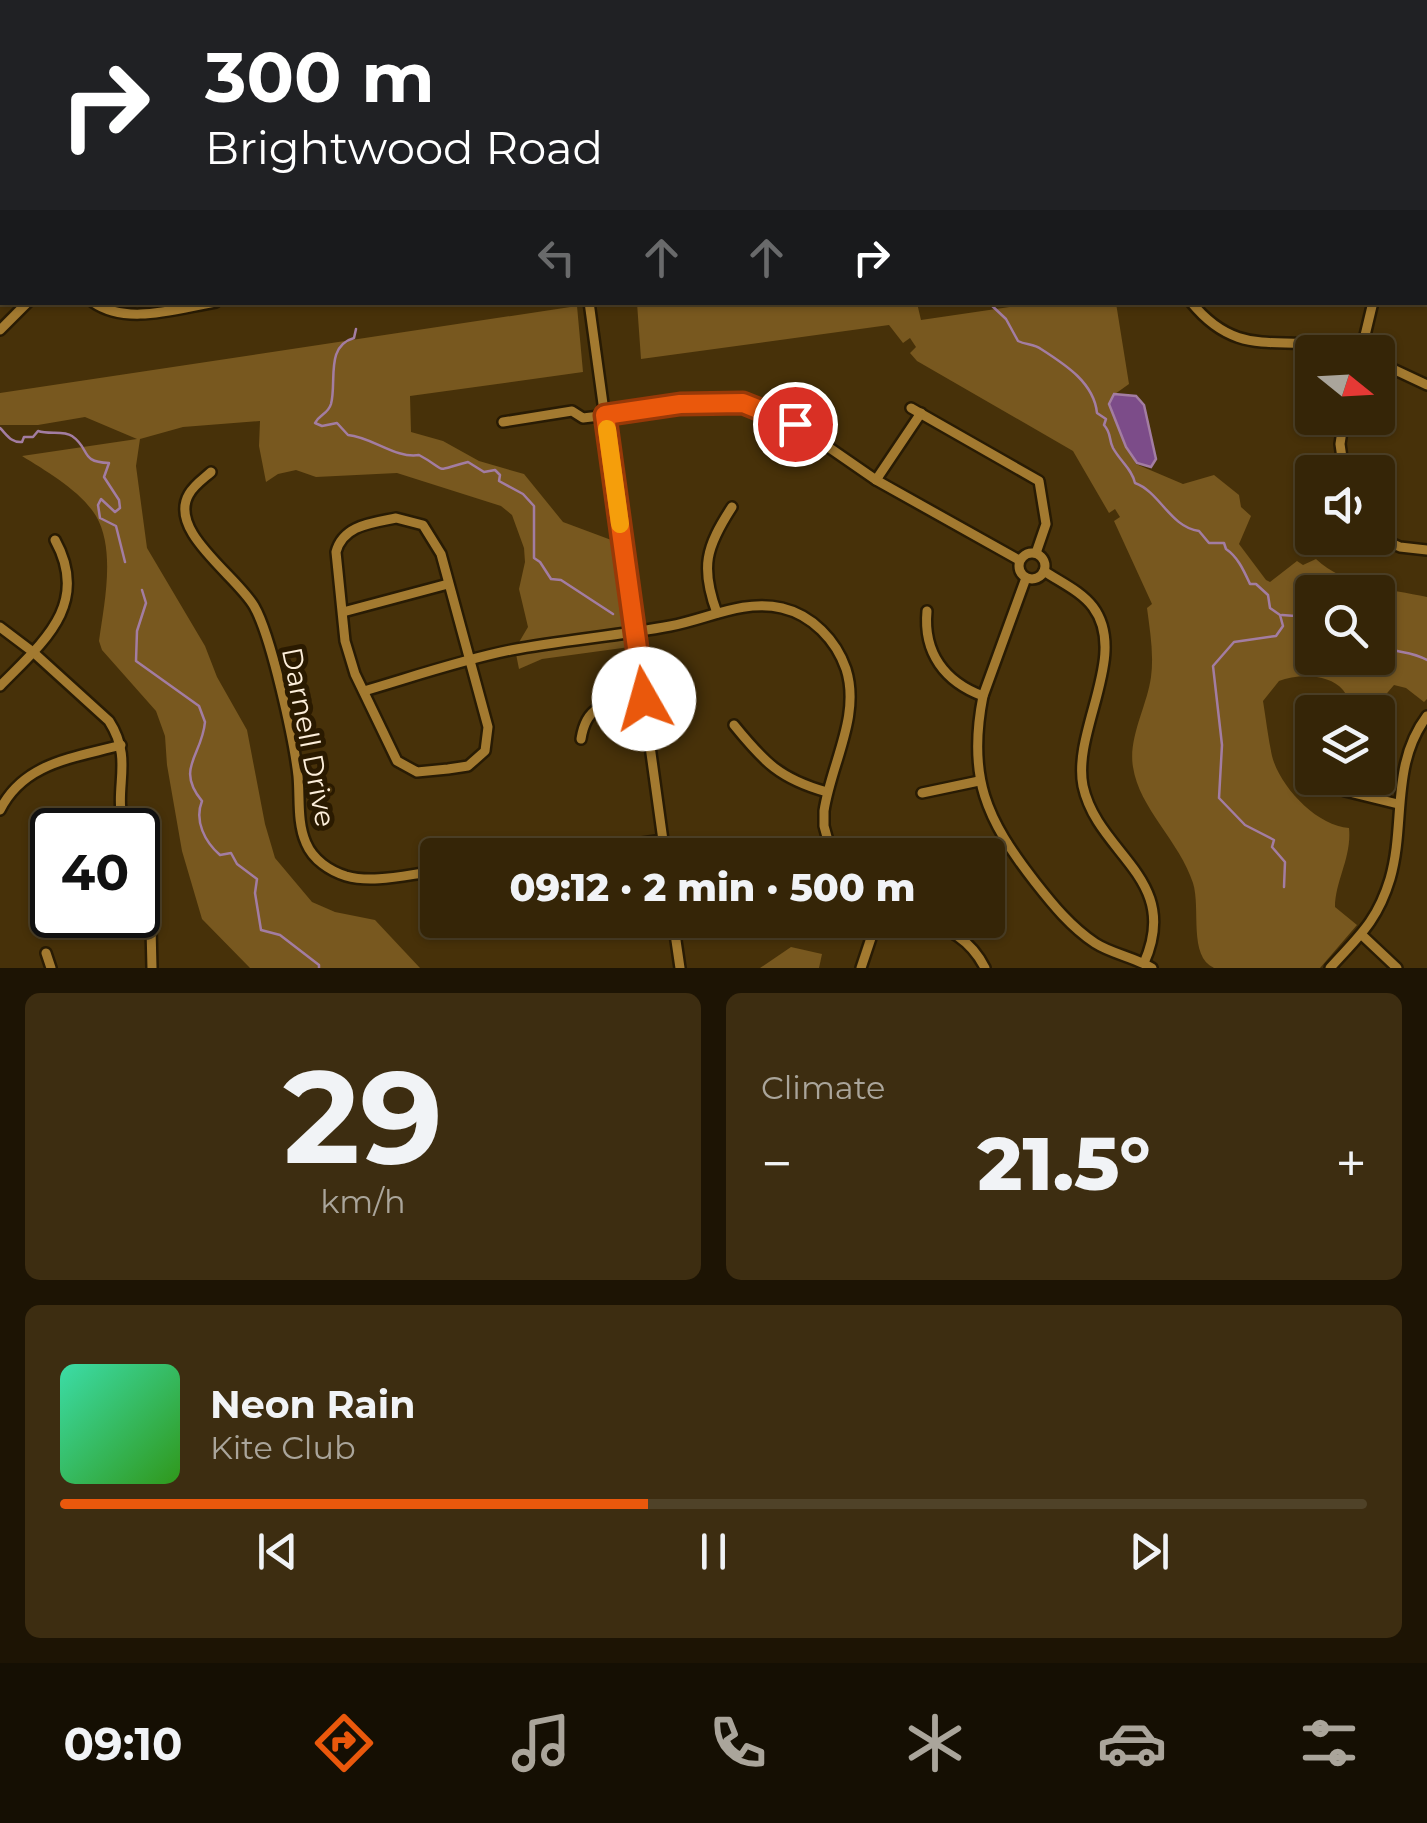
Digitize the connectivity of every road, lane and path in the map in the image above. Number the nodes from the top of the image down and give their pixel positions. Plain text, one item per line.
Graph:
1 (25, 305) edge
2 (98, 305) edge
3 (196, 305) edge
4 (589, 305) edge
5 (1195, 305) edge
6 (1372, 305) edge
7 (0, 330) edge
8 (1365, 335) edge
9 (1295, 345) edge
10 (1395, 370) edge
11 (1427, 385) edge
12 (605, 415) junction
13 (502, 422) dead end
14 (211, 472) dead end
15 (876, 480) junction
16 (732, 507) dead end
17 (55, 540) dead end
18 (1395, 544) edge
19 (1427, 550) edge
20 (1036, 552) junction
21 (1019, 560) junction
22 (1044, 572) junction
23 (1026, 578) junction
24 (448, 584) junction
25 (927, 611) dead end
26 (343, 612) junction
27 (716, 613) junction
28 (0, 627) edge
29 (635, 632) junction
30 (33, 652) junction
31 (469, 660) junction
32 (0, 686) edge
33 (364, 691) junction
34 (983, 696) junction
35 (644, 699) junction
36 (1427, 716) edge
37 (734, 725) dead end
38 (581, 738) dead end
39 (121, 746) junction
40 (979, 782) junction
41 (827, 792) junction
42 (922, 793) dead end
43 (1361, 795) edge
44 (1398, 804) junction
45 (121, 808) edge
46 (0, 810) edge
47 (663, 838) edge
48 (827, 838) edge
49 (1006, 843) joint
50 (420, 872) edge
51 (1363, 936) junction
52 (151, 938) edge
53 (676, 938) edge
54 (870, 938) edge
55 (962, 938) edge
56 (46, 953) dead end
57 (1148, 966) edge
58 (51, 968) edge
59 (152, 968) edge
60 (680, 968) edge
61 (861, 968) edge
62 (985, 968) edge
63 (1330, 968) edge
64 (1397, 968) edge

1 - 7 street
2 - 3 street
4 - 12 street
5 - 9 street
6 - 8 street
10 - 11 street
12 - 13 street
12 - 15 street
12 - 29 street
14 - 50 street, Darnell Drive
15 - 20 street
15 - 21 street
16 - 27 street
17 - 30 street
18 - 19 street
20 - 21 street
20 - 22 street
21 - 23 street
22 - 23 street
22 - 57 street
23 - 34 street
24 - 26 street
24 - 26 street
24 - 31 street
25 - 34 street
26 - 33 street
27 - 29 street
27 - 41 street
28 - 30 street
29 - 31 street
29 - 35 street
30 - 32 street
30 - 39 street
31 - 33 street
31 - 33 street
34 - 40 street
35 - 38 street
35 - 47 street
36 - 44 street
37 - 41 street
39 - 45 street
39 - 46 street
40 - 42 street
40 - 49 street
41 - 48 street
43 - 44 street
44 - 51 street
49 - 57 street
51 - 63 street
51 - 64 street
52 - 59 street
53 - 60 street
54 - 61 street
55 - 62 street
56 - 58 street

